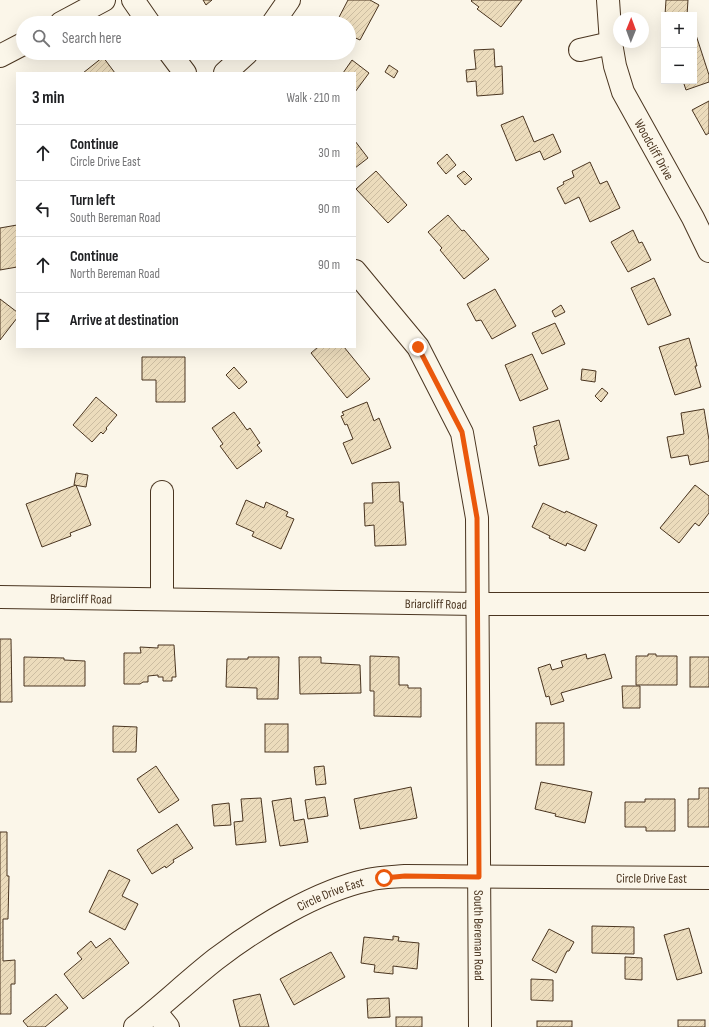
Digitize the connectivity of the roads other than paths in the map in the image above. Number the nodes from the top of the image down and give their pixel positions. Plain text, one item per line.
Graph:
1 (104, 0) edge
2 (133, 0) edge
3 (289, 0) edge
4 (608, 0) edge
5 (74, 16) edge
6 (144, 16) edge
7 (278, 16) edge
8 (611, 43) junction
9 (16, 48) edge
10 (580, 50) dead end
11 (0, 56) edge
12 (175, 60) edge
13 (239, 60) edge
14 (183, 72) edge
15 (226, 72) edge
16 (709, 251) edge
17 (356, 272) edge
18 (162, 492) dead end
19 (0, 597) edge
20 (162, 598) junction
21 (478, 604) junction
22 (709, 604) edge
23 (479, 877) junction
24 (709, 878) edge
25 (161, 1019) edge
26 (135, 1027) edge
27 (480, 1027) edge

1 - 5 street
2 - 6 street
3 - 7 street
4 - 8 street, Woodcliff Drive
8 - 10 street
8 - 16 street, Woodcliff Drive
9 - 11 street
12 - 14 street
13 - 15 street
17 - 21 street, South Bereman Road
18 - 20 street
19 - 20 street, Briarcliff Road
20 - 21 street, Briarcliff Road
21 - 22 street, Briarcliff Road
21 - 23 street, South Bereman Road
23 - 24 street, Circle Drive East
23 - 25 street, Circle Drive East
23 - 27 street, South Bereman Road
25 - 26 street, Circle Drive East

